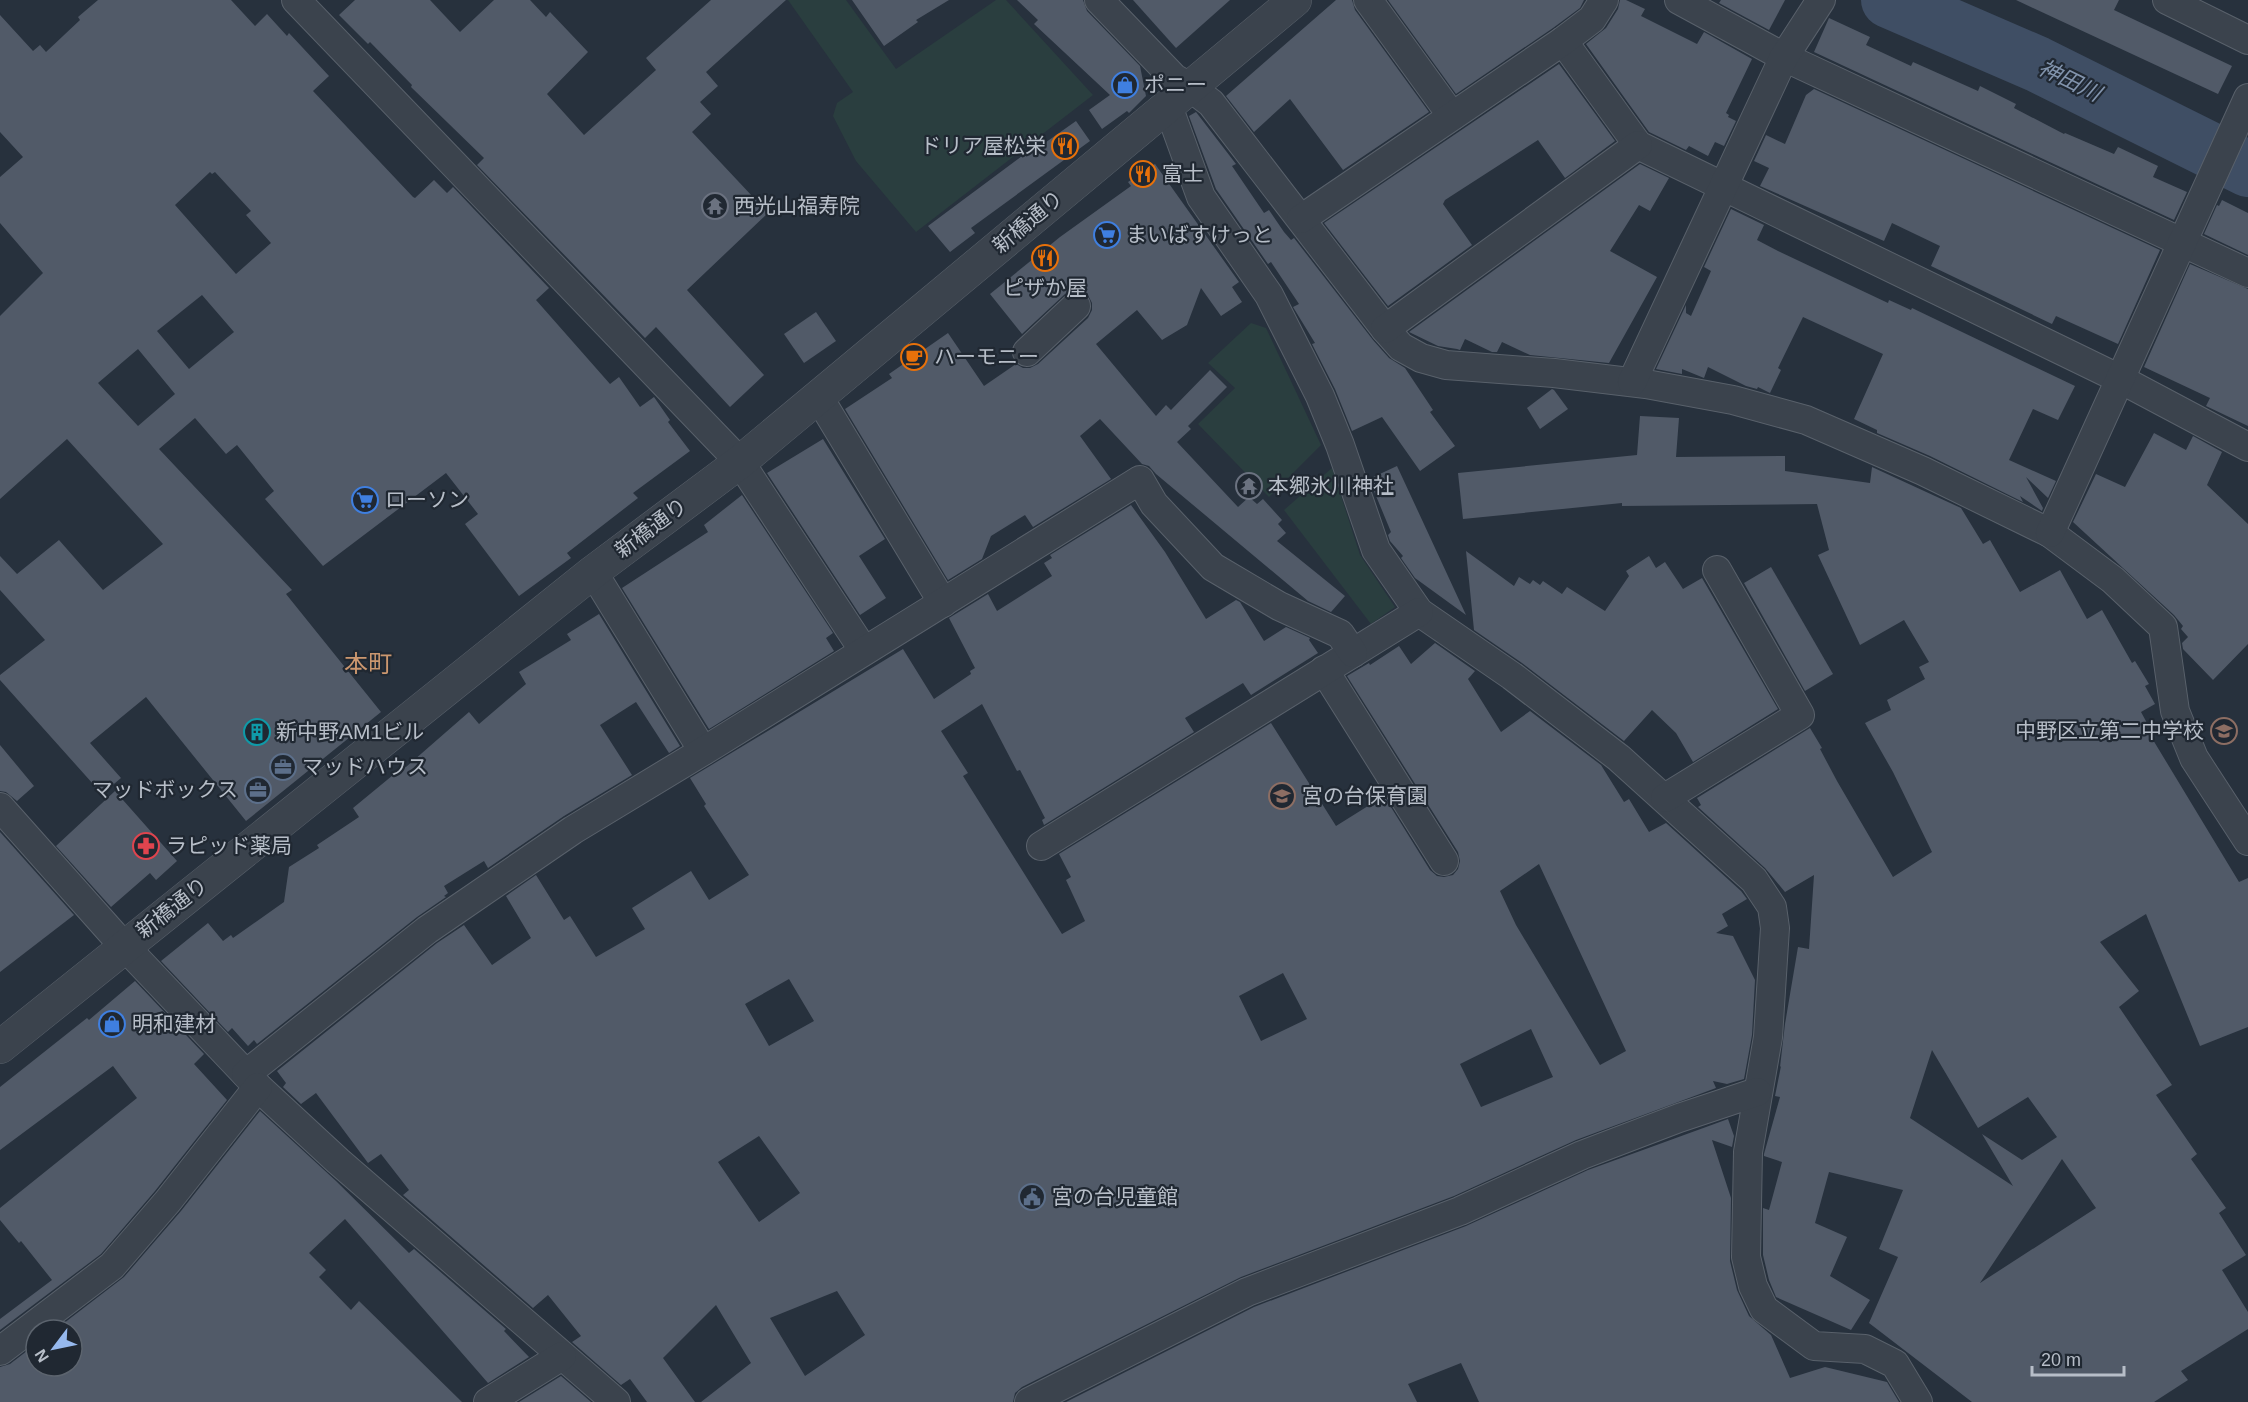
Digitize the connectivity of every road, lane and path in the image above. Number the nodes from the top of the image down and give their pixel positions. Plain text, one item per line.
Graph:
1 (296, 0) edge
2 (1099, 0) edge
3 (1295, 0) edge
4 (1368, 0) edge
5 (1604, 0) edge
6 (1679, 0) edge
7 (1821, 0) edge
8 (2167, 0) edge
9 (2248, 40) edge
10 (1563, 41) junction
11 (1784, 57) junction
12 (1179, 96) junction
13 (1452, 116) junction
14 (2242, 117) edge
15 (1638, 145) junction
16 (1723, 185) junction
17 (1301, 219) junction
18 (2181, 241) junction
19 (2248, 273) edge
20 (1076, 306) dead end
21 (1385, 329) junction
22 (1027, 352) dead end
23 (2120, 379) junction
24 (1632, 382) junction
25 (818, 396) junction
26 (2248, 447) edge
27 (740, 462) junction
28 (2050, 534) junction
29 (1717, 570) dead end
30 (593, 572) junction
31 (943, 603) junction
32 (1419, 612) junction
33 (864, 651) junction
34 (1353, 653) junction
35 (1324, 670) junction
36 (703, 751) junction
37 (1665, 798) junction
38 (0, 807) edge
39 (2248, 841) edge
40 (1041, 846) dead end
41 (1444, 861) dead end
42 (124, 946) junction
43 (0, 1047) edge
44 (252, 1080) junction
45 (1757, 1092) junction
46 (0, 1351) edge
47 (562, 1356) junction
48 (488, 1402) edge
49 (616, 1402) edge
50 (1029, 1402) edge
51 (1918, 1402) edge

1 - 27 street
2 - 12 street
3 - 12 street, 新橋通り
4 - 13 street
5 - 10 street
6 - 11 street
7 - 11 street
8 - 9 street
10 - 13 street
10 - 15 street
11 - 16 street
11 - 18 street
12 - 17 street
12 - 25 street, 新橋通り
12 - 32 street
13 - 17 street
14 - 18 street
15 - 16 street
15 - 21 street
16 - 23 street
16 - 24 street
17 - 21 street
18 - 19 street
18 - 23 street
20 - 22 street
21 - 24 street
23 - 26 street
23 - 28 street
24 - 28 street
25 - 27 street, 新橋通り
25 - 31 street
27 - 30 street, 新橋通り
27 - 33 street
28 - 39 street
29 - 37 street
30 - 36 street
30 - 42 street, 新橋通り
31 - 33 street
31 - 34 street
32 - 34 street
32 - 37 street
33 - 36 street
34 - 35 street
35 - 40 street
35 - 41 street
36 - 44 street
37 - 45 street
38 - 42 street
42 - 43 street, 新橋通り
42 - 44 street
44 - 46 street
44 - 47 street
45 - 50 street
45 - 51 street
47 - 48 street
47 - 49 street

